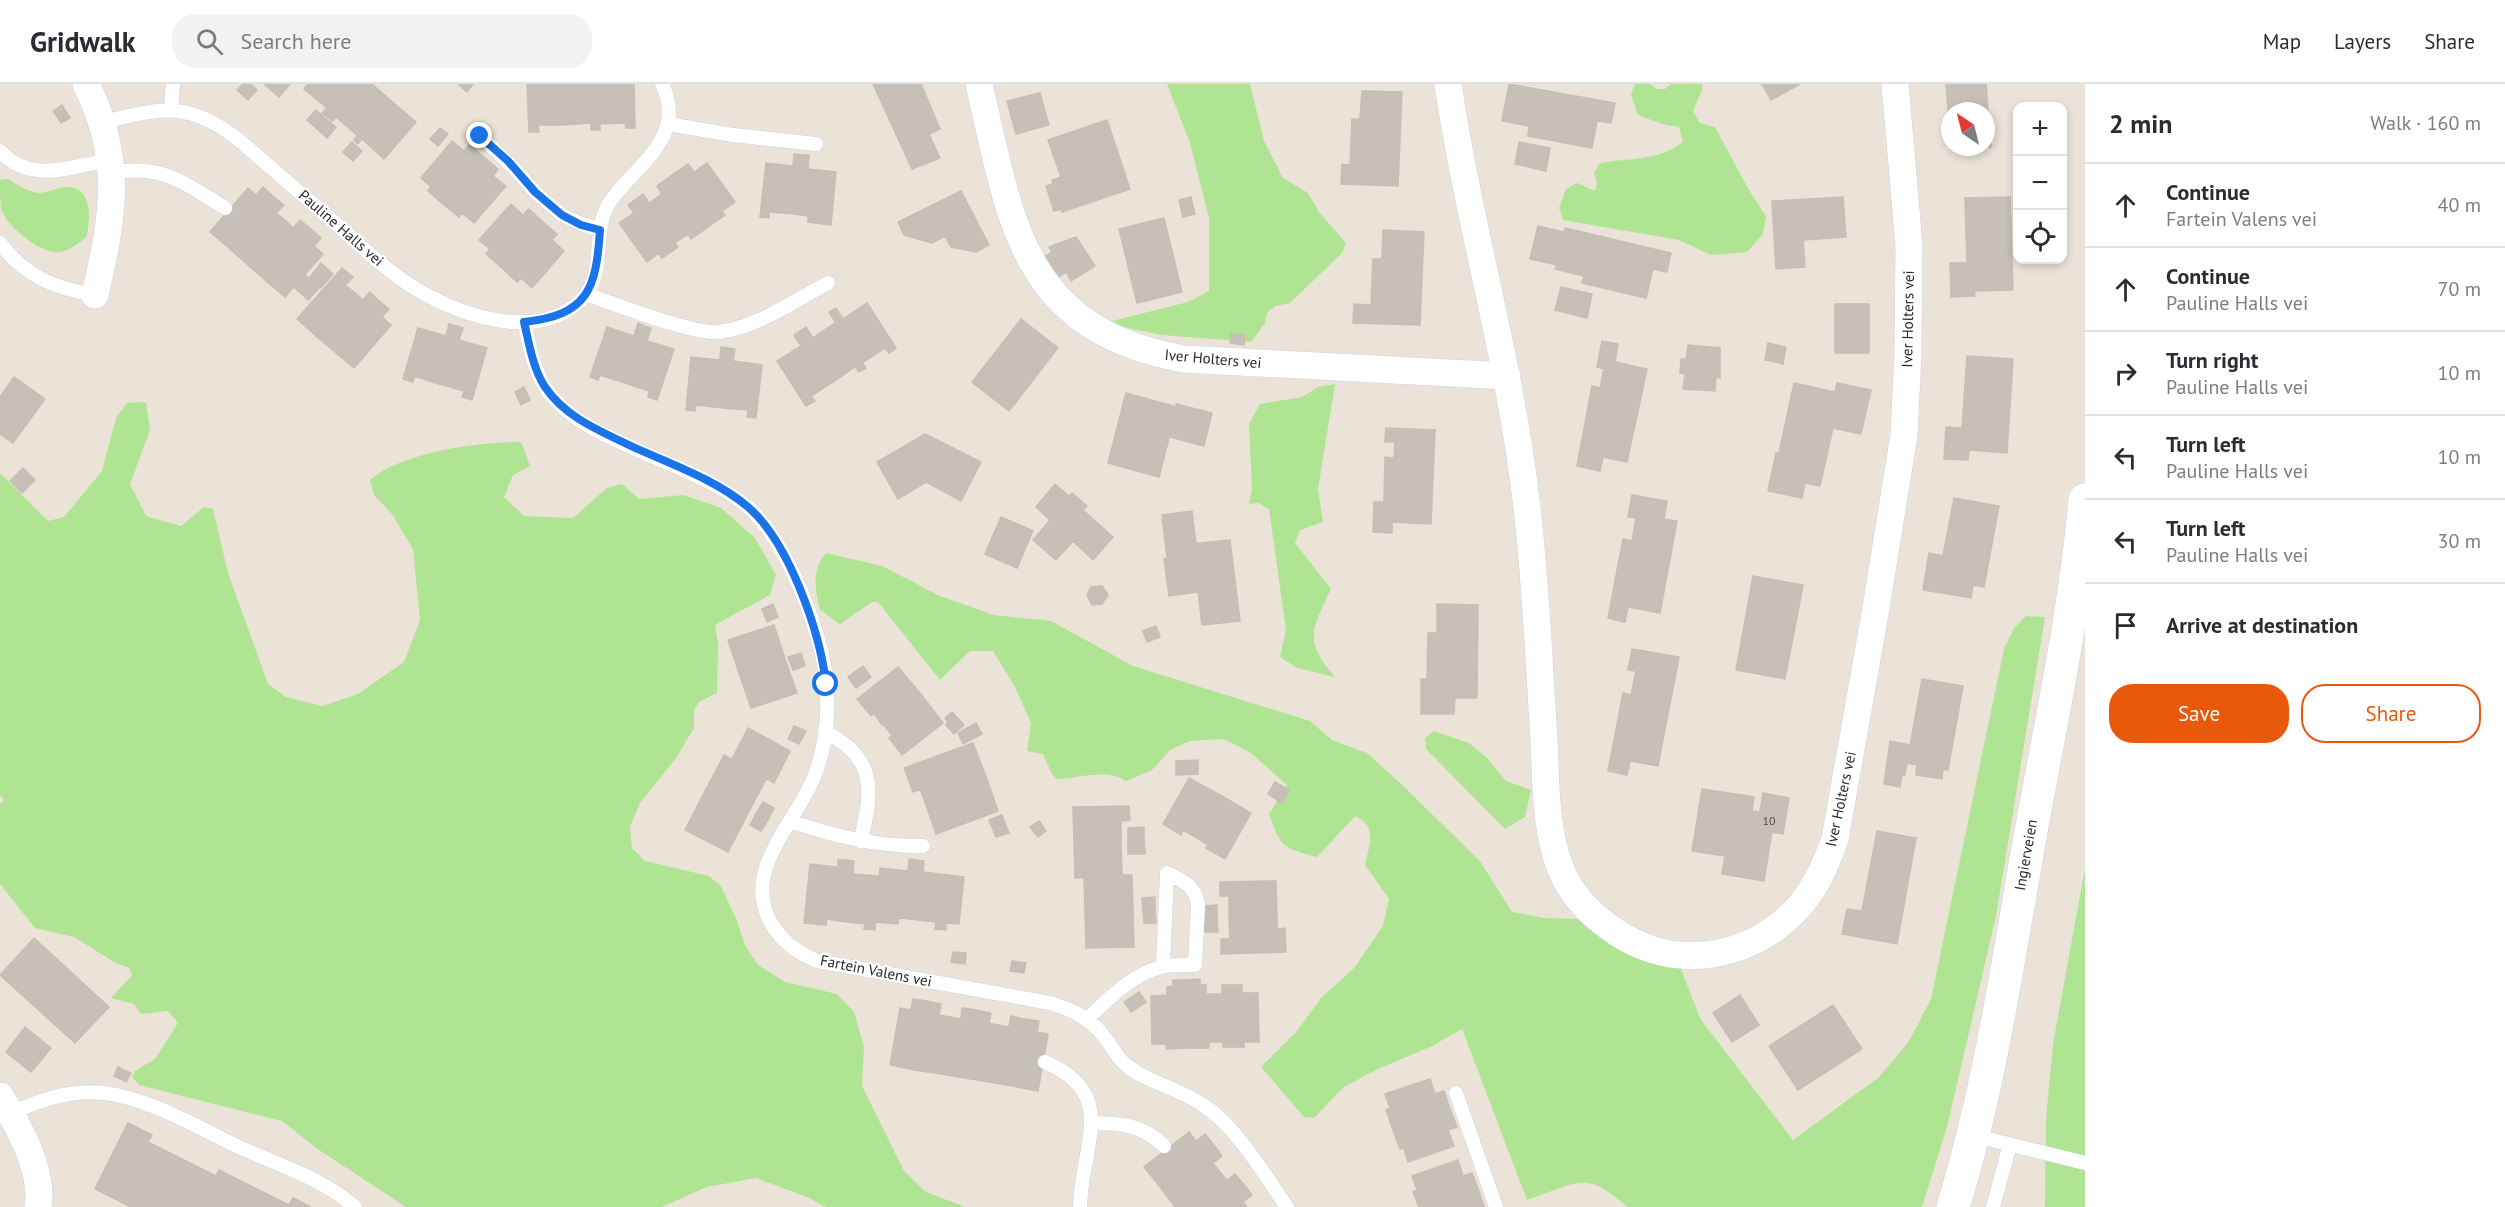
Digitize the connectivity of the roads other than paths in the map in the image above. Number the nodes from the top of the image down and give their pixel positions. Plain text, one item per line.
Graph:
1 (86, 84) edge
2 (173, 84) edge
3 (662, 84) edge
4 (979, 84) edge
5 (1448, 84) edge
6 (1895, 84) edge
7 (171, 109) junction
8 (103, 122) junction
9 (668, 124) junction
10 (480, 136) dead end
11 (816, 144) dead end
12 (0, 151) edge
13 (111, 166) junction
14 (225, 208) dead end
15 (600, 230) junction
16 (0, 243) edge
17 (828, 283) dead end
18 (586, 294) junction
19 (95, 295) joint
20 (524, 322) junction
21 (1507, 376) junction
22 (2085, 500) edge
23 (825, 732) junction
24 (790, 821) junction
25 (860, 841) junction
26 (923, 846) dead end
27 (1163, 966) junction
28 (1087, 1019) junction
29 (1045, 1062) dead end
30 (1456, 1093) dead end
31 (6, 1105) edge
32 (1092, 1122) junction
33 (1972, 1135) junction
34 (2010, 1144) junction
35 (1164, 1146) dead end
36 (2085, 1163) edge
37 (38, 1207) edge
38 (355, 1207) edge
39 (1080, 1207) edge
40 (1287, 1207) edge
41 (1497, 1207) edge
42 (1953, 1207) edge
43 (1993, 1207) edge

1 - 8 street
2 - 7 lane
3 - 9 lane
4 - 21 street, Iver Holters vei
5 - 21 street, Iver Holters vei
6 - 21 street, Iver Holters vei
7 - 8 lane, Pauline Halls vei
7 - 20 lane, Pauline Halls vei
8 - 13 street
9 - 11 lane
9 - 15 lane
10 - 15 lane
12 - 13 lane
13 - 14 lane
13 - 19 street
15 - 18 lane
16 - 19 lane
17 - 18 lane
18 - 20 lane, Pauline Halls vei
20 - 23 lane, Fartein Valens vei
22 - 33 main road, Ingierveien
23 - 24 lane, Fartein Valens vei
23 - 25 lane
24 - 25 lane
24 - 28 lane, Fartein Valens vei
25 - 26 lane
27 - 27 lane
27 - 28 lane
28 - 40 lane, Fartein Valens vei
29 - 32 lane
30 - 41 lane
31 - 37 street
31 - 38 lane
32 - 35 lane
32 - 39 lane
33 - 34 lane
33 - 42 main road, Ingierveien
34 - 36 lane
34 - 43 lane

